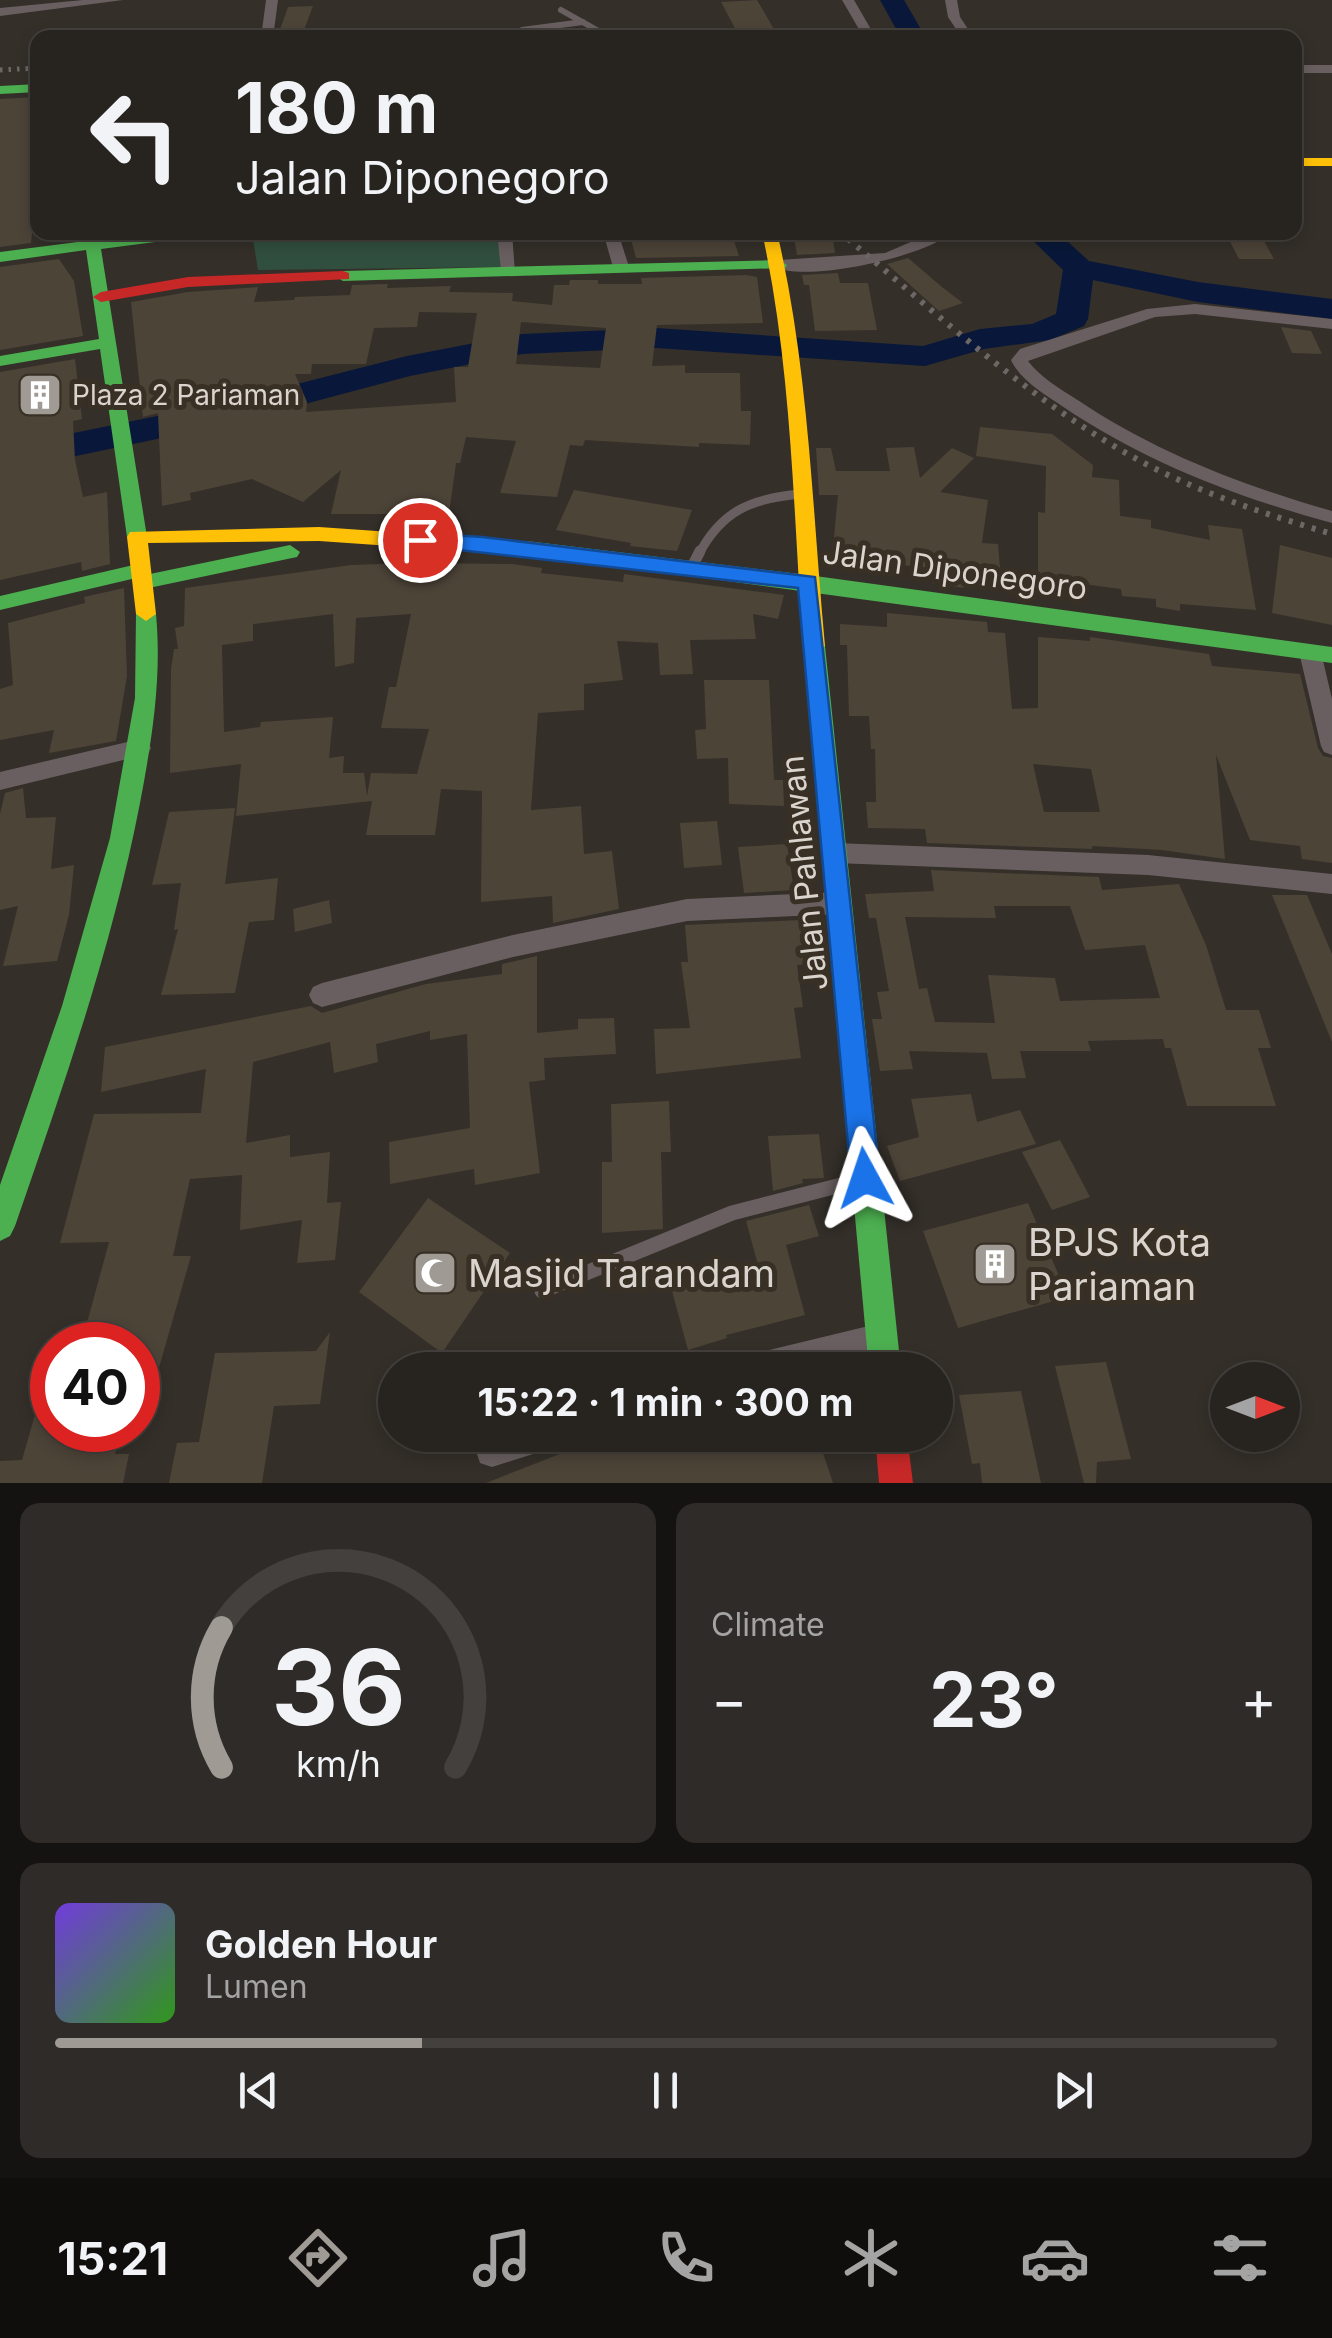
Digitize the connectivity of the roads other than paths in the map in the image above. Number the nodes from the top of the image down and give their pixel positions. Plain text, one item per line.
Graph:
1 (117, 0) edge
2 (272, 0) edge
3 (848, 0) edge
4 (951, 0) edge
5 (561, 10) dead end
6 (0, 12) edge
7 (583, 22) junction
8 (268, 30) edge
9 (522, 30) edge
10 (597, 30) edge
11 (865, 30) edge
12 (963, 30) edge
13 (1302, 68) edge
14 (1332, 69) edge
15 (30, 88) edge
16 (0, 92) edge
17 (1302, 162) edge
18 (1332, 162) edge
19 (84, 240) edge
20 (94, 240) edge
21 (505, 240) edge
22 (613, 240) edge
23 (772, 240) edge
24 (929, 240) edge
25 (0, 256) edge
26 (779, 264) junction
27 (622, 267) junction
28 (509, 270) junction
29 (102, 297) junction
30 (1332, 324) edge
31 (108, 343) junction
32 (0, 360) edge
33 (802, 494) junction
34 (1332, 516) edge
35 (137, 537) junction
36 (390, 538) junction
37 (691, 569) junction
38 (143, 576) junction
39 (808, 582) junction
40 (0, 603) edge
41 (1321, 653) edge
42 (1332, 746) edge
43 (140, 748) junction
44 (0, 781) edge
45 (835, 853) junction
46 (1332, 884) edge
47 (840, 903) junction
48 (322, 995) dead end
49 (865, 1178) junction
50 (0, 1226) edge
51 (542, 1291) dead end
52 (883, 1352) edge
53 (893, 1452) edge
54 (896, 1483) edge

1 - 6 street
2 - 8 street
3 - 11 street
4 - 12 street
5 - 7 lane
7 - 9 lane
7 - 10 lane
13 - 14 street
15 - 16 main road
17 - 18 main road
19 - 25 main road
20 - 29 main road
21 - 28 street
22 - 27 street
23 - 26 main road, Jalan Pahlawan
24 - 26 street
26 - 27 main road
26 - 33 main road, Jalan Pahlawan
27 - 28 main road
28 - 29 main road
29 - 31 main road
30 - 34 street
31 - 32 main road
31 - 35 main road
33 - 37 lane
33 - 39 main road, Jalan Pahlawan
35 - 36 main road, Jalan Diponegoro
35 - 38 main road
36 - 37 main road, Jalan Diponegoro
36 - 38 main road, Jalan Diponegoro
37 - 39 main road, Jalan Diponegoro
38 - 40 main road, Jalan Diponegoro
38 - 43 main road
39 - 41 main road, Jalan Diponegoro
39 - 45 main road, Jalan Pahlawan
41 - 42 street
43 - 44 street
43 - 50 main road
45 - 46 street
45 - 47 main road, Jalan Pahlawan
47 - 48 street
47 - 49 main road, Jalan Pahlawan
49 - 51 lane
49 - 52 main road, Jalan Pahlawan
53 - 54 main road

